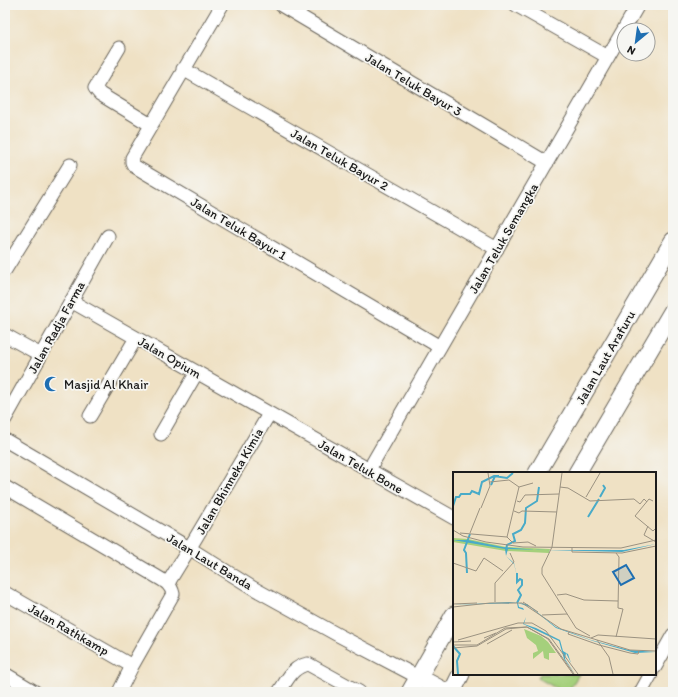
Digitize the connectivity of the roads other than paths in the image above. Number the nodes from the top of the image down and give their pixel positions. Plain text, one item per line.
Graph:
1 (222, 5) edge
2 (281, 5) edge
3 (516, 5) edge
4 (638, 5) edge
5 (119, 48) dead end
6 (608, 57) junction
7 (183, 69) junction
8 (151, 125) junction
9 (547, 162) junction
10 (70, 165) dead end
11 (108, 236) dead end
12 (673, 242) edge
13 (497, 249) junction
14 (5, 270) edge
15 (71, 301) junction
16 (673, 310) edge
17 (5, 335) edge
18 (136, 338) junction
19 (440, 347) junction
20 (41, 355) junction
21 (197, 372) junction
22 (269, 414) junction
23 (90, 416) dead end
24 (5, 419) edge
25 (161, 434) dead end
26 (5, 440) edge
27 (368, 470) junction
28 (538, 472) edge
29 (578, 472) edge
30 (5, 487) edge
31 (453, 517) edge
32 (189, 548) junction
33 (168, 583) junction
34 (5, 593) edge
35 (453, 617) edge
36 (673, 635) edge
37 (656, 665) edge
38 (132, 666) junction
39 (5, 674) edge
40 (460, 675) edge
41 (650, 675) edge
42 (414, 684) edge
43 (35, 692) edge
44 (119, 692) edge
45 (279, 692) edge
46 (359, 692) edge
47 (446, 692) edge
48 (452, 692) edge
49 (641, 692) edge

1 - 7 street, Jalan Teluk Bayur 1
2 - 9 street, Jalan Teluk Bayur 3
3 - 6 street
4 - 6 street, Jalan Teluk Semangka
5 - 8 street
6 - 9 street, Jalan Teluk Semangka
7 - 8 street, Jalan Teluk Bayur 1
7 - 13 street, Jalan Teluk Bayur 2
8 - 19 street, Jalan Teluk Bayur 1
9 - 13 street, Jalan Teluk Semangka
10 - 14 street
11 - 15 street, Jalan Radja Farma
12 - 28 street, Jalan Laut Arafuru
13 - 19 street, Jalan Teluk Semangka
15 - 18 street, Jalan Opium
15 - 20 street, Jalan Radja Farma
16 - 29 street
17 - 20 street
18 - 21 street, Jalan Opium
18 - 23 street
19 - 27 street, Jalan Teluk Semangka
20 - 24 street, Jalan Radja Farma
21 - 22 street, Jalan Opium
21 - 25 street
22 - 27 street, Jalan Teluk Bone
22 - 32 street, Jalan Bhinneka Kimia
26 - 32 street, Jalan Laut Banda
27 - 31 street, Jalan Teluk Bone
30 - 33 street
32 - 33 street, Jalan Bhinneka Kimia
32 - 42 street, Jalan Laut Banda
33 - 38 street
34 - 38 street, Jalan Rathkamp
35 - 42 street
36 - 37 street
38 - 44 street
39 - 43 street
40 - 48 street
41 - 49 street
42 - 47 street
45 - 46 street

